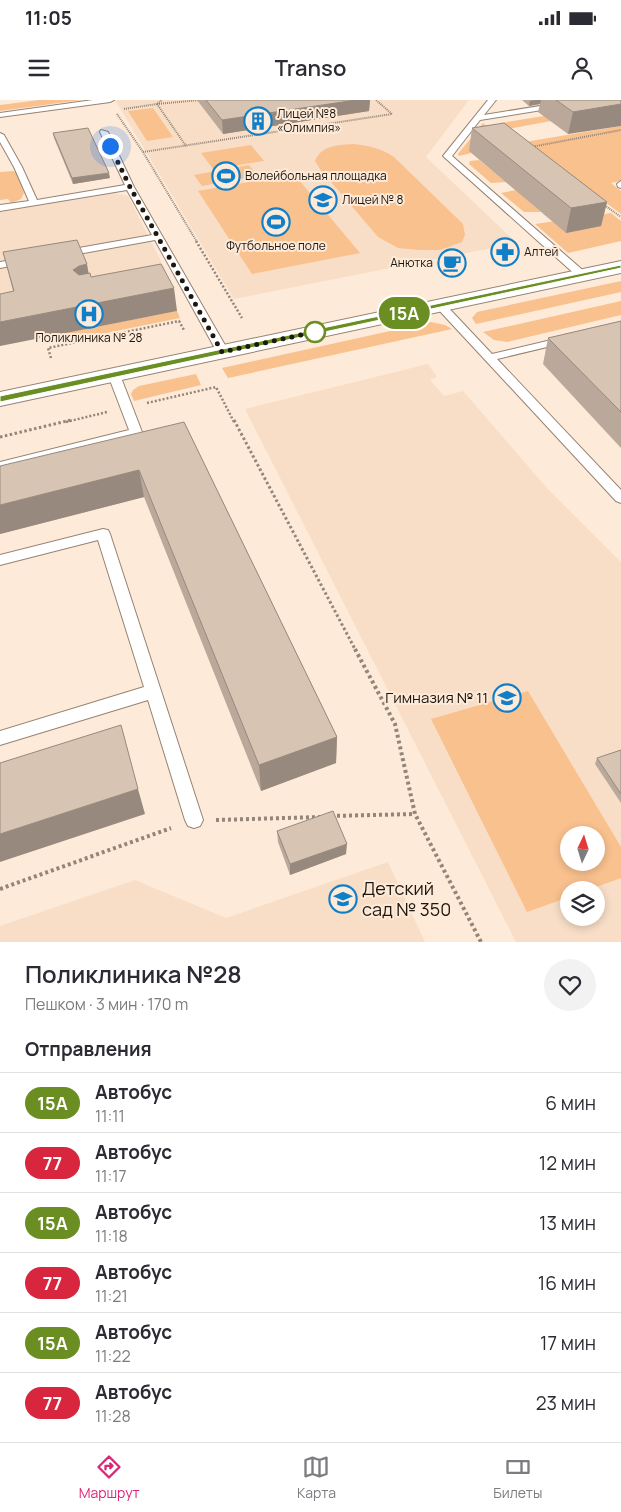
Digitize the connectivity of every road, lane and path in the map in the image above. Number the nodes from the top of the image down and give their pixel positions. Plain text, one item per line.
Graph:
1 (109, 100) edge
2 (200, 100) edge
3 (376, 100) edge
4 (492, 100) edge
5 (591, 100) edge
6 (0, 115) edge
7 (478, 118) junction
8 (621, 130) edge
9 (104, 132) dead end
10 (0, 135) edge
11 (186, 146) junction
12 (143, 152) junction
13 (536, 153) edge
14 (130, 187) junction
15 (598, 200) edge
16 (34, 202) junction
17 (0, 208) edge
18 (621, 217) edge
19 (158, 237) junction
20 (56, 255) edge
21 (37, 258) edge
22 (0, 265) edge
23 (621, 267) edge
24 (582, 275) junction
25 (440, 306) junction
26 (242, 318) dead end
27 (184, 330) dead end
28 (574, 338) edge
29 (222, 352) junction
30 (51, 358) dead end
31 (489, 358) junction
32 (114, 375) junction
33 (216, 387) dead end
34 (0, 399) edge
35 (0, 466) edge
36 (621, 498) edge
37 (0, 560) edge
38 (154, 691) junction
39 (0, 738) edge
40 (415, 814) junction
41 (194, 820) junction
42 (0, 889) edge
43 (481, 942) edge

1 - 6 lane
1 - 12 path
2 - 11 path
3 - 11 path
4 - 7 lane
5 - 7 lane
7 - 24 lane
8 - 13 path
9 - 14 lane
10 - 16 lane
11 - 12 path
12 - 26 path
14 - 16 lane
14 - 19 lane
15 - 18 path
16 - 17 lane
19 - 20 lane
19 - 29 lane
21 - 22 lane
23 - 24 main road
24 - 25 main road
25 - 29 main road
25 - 31 lane
27 - 30 path
28 - 31 lane
29 - 32 main road
31 - 36 lane
32 - 34 main road
32 - 35 lane
33 - 40 path
37 - 38 lane
38 - 39 lane
38 - 41 lane
40 - 41 path
40 - 43 path
41 - 42 path

